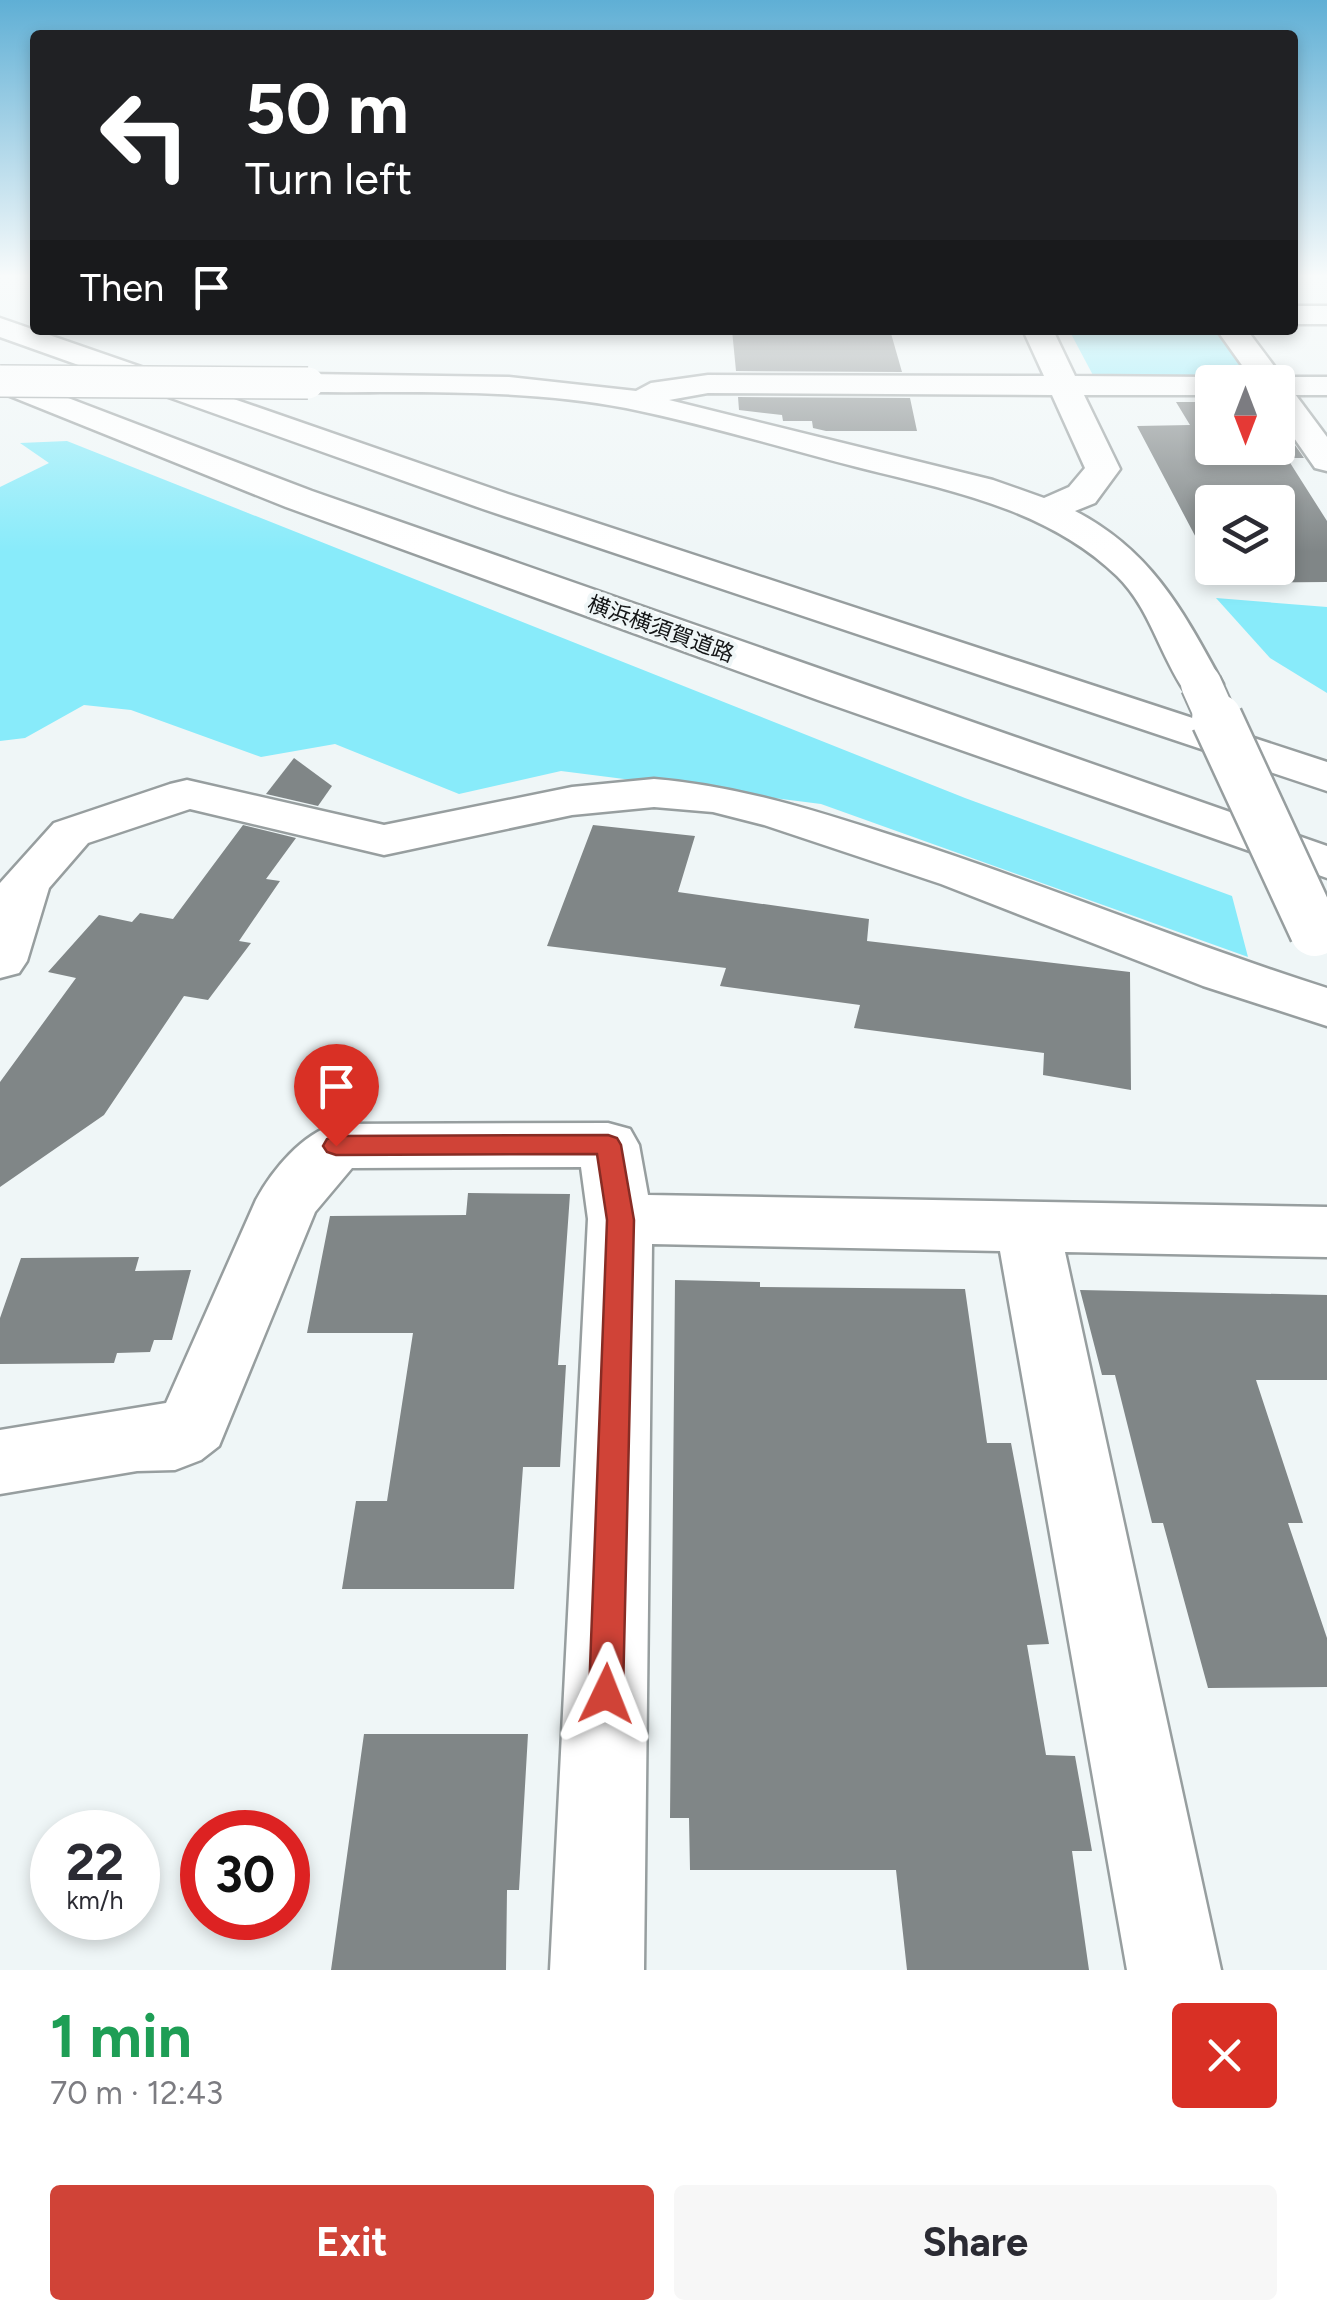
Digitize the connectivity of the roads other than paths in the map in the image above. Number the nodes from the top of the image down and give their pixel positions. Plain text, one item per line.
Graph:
1 (115, 368) edge
2 (1056, 368) edge
3 (0, 381) edge
4 (1064, 386) junction
5 (1195, 386) edge
6 (1327, 386) edge
7 (1295, 389) edge
8 (628, 399) junction
9 (1295, 415) edge
10 (1327, 461) edge
11 (1046, 511) junction
12 (1327, 777) edge
13 (1327, 863) edge
14 (1321, 944) edge
15 (0, 961) edge
16 (1327, 1008) edge
17 (620, 1220) junction
18 (1028, 1228) junction
19 (1327, 1232) edge
20 (0, 1462) edge
21 (597, 1970) edge
22 (1174, 1970) edge

1 - 12 main road
2 - 4 main road
3 - 8 main road, bridge
3 - 13 main road, 横浜横須賀道路
4 - 5 main road
4 - 8 main road
4 - 11 main road
6 - 7 main road
8 - 11 main road
9 - 10 main road
11 - 14 main road, bridge
15 - 16 main road
17 - 18 main road
17 - 20 main road
17 - 21 main road
18 - 19 main road
18 - 22 main road

